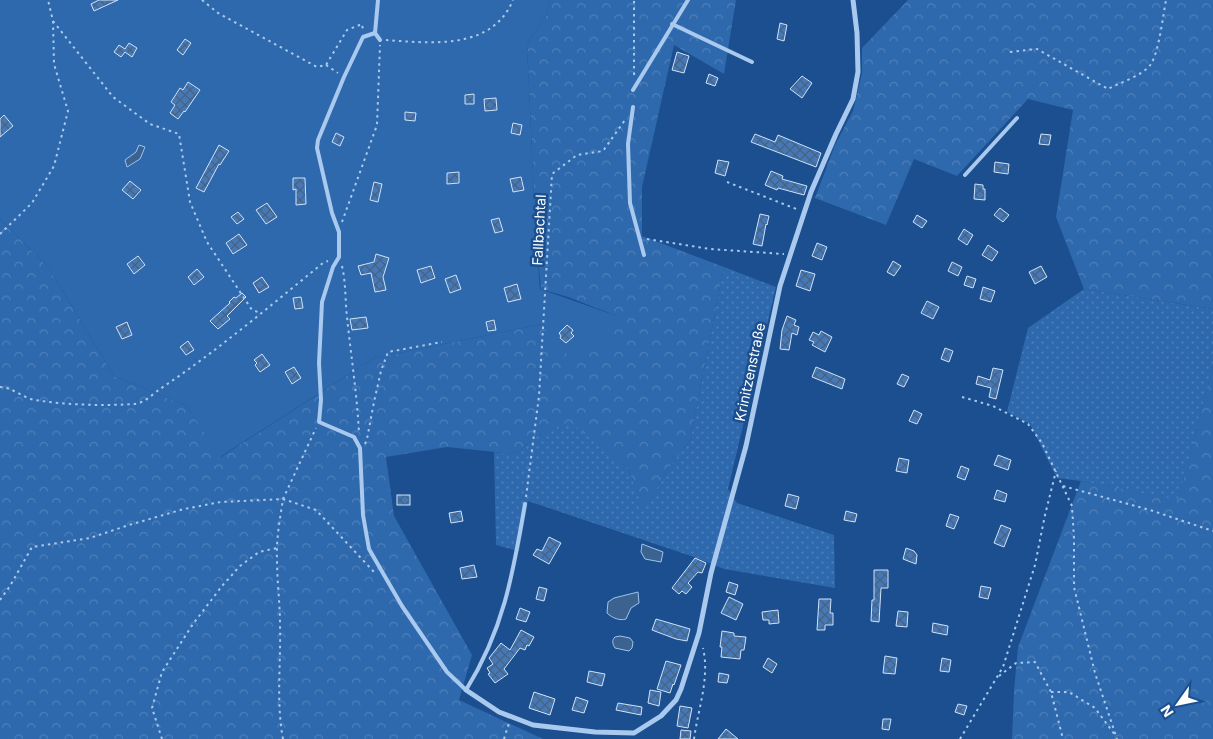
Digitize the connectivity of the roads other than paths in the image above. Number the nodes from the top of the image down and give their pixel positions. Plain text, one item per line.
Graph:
1 (378, 0) edge
2 (688, 0) edge
3 (853, 0) edge
4 (672, 24) junction
5 (375, 33) junction
6 (380, 40) road end
7 (752, 62) dead end
8 (634, 90) road end
9 (633, 107) road end
10 (1016, 118) dead end
11 (965, 175) dead end
12 (644, 255) dead end
13 (525, 504) road end
14 (466, 690) junction
15 (634, 736) edge

1 - 5 lane
2 - 4 lane
3 - 15 street, Krinitzenstraße
4 - 7 lane
4 - 8 lane
5 - 6 lane
5 - 14 lane
9 - 12 lane
10 - 11 lane
13 - 14 lane
14 - 15 street, Krinitzenstraße

